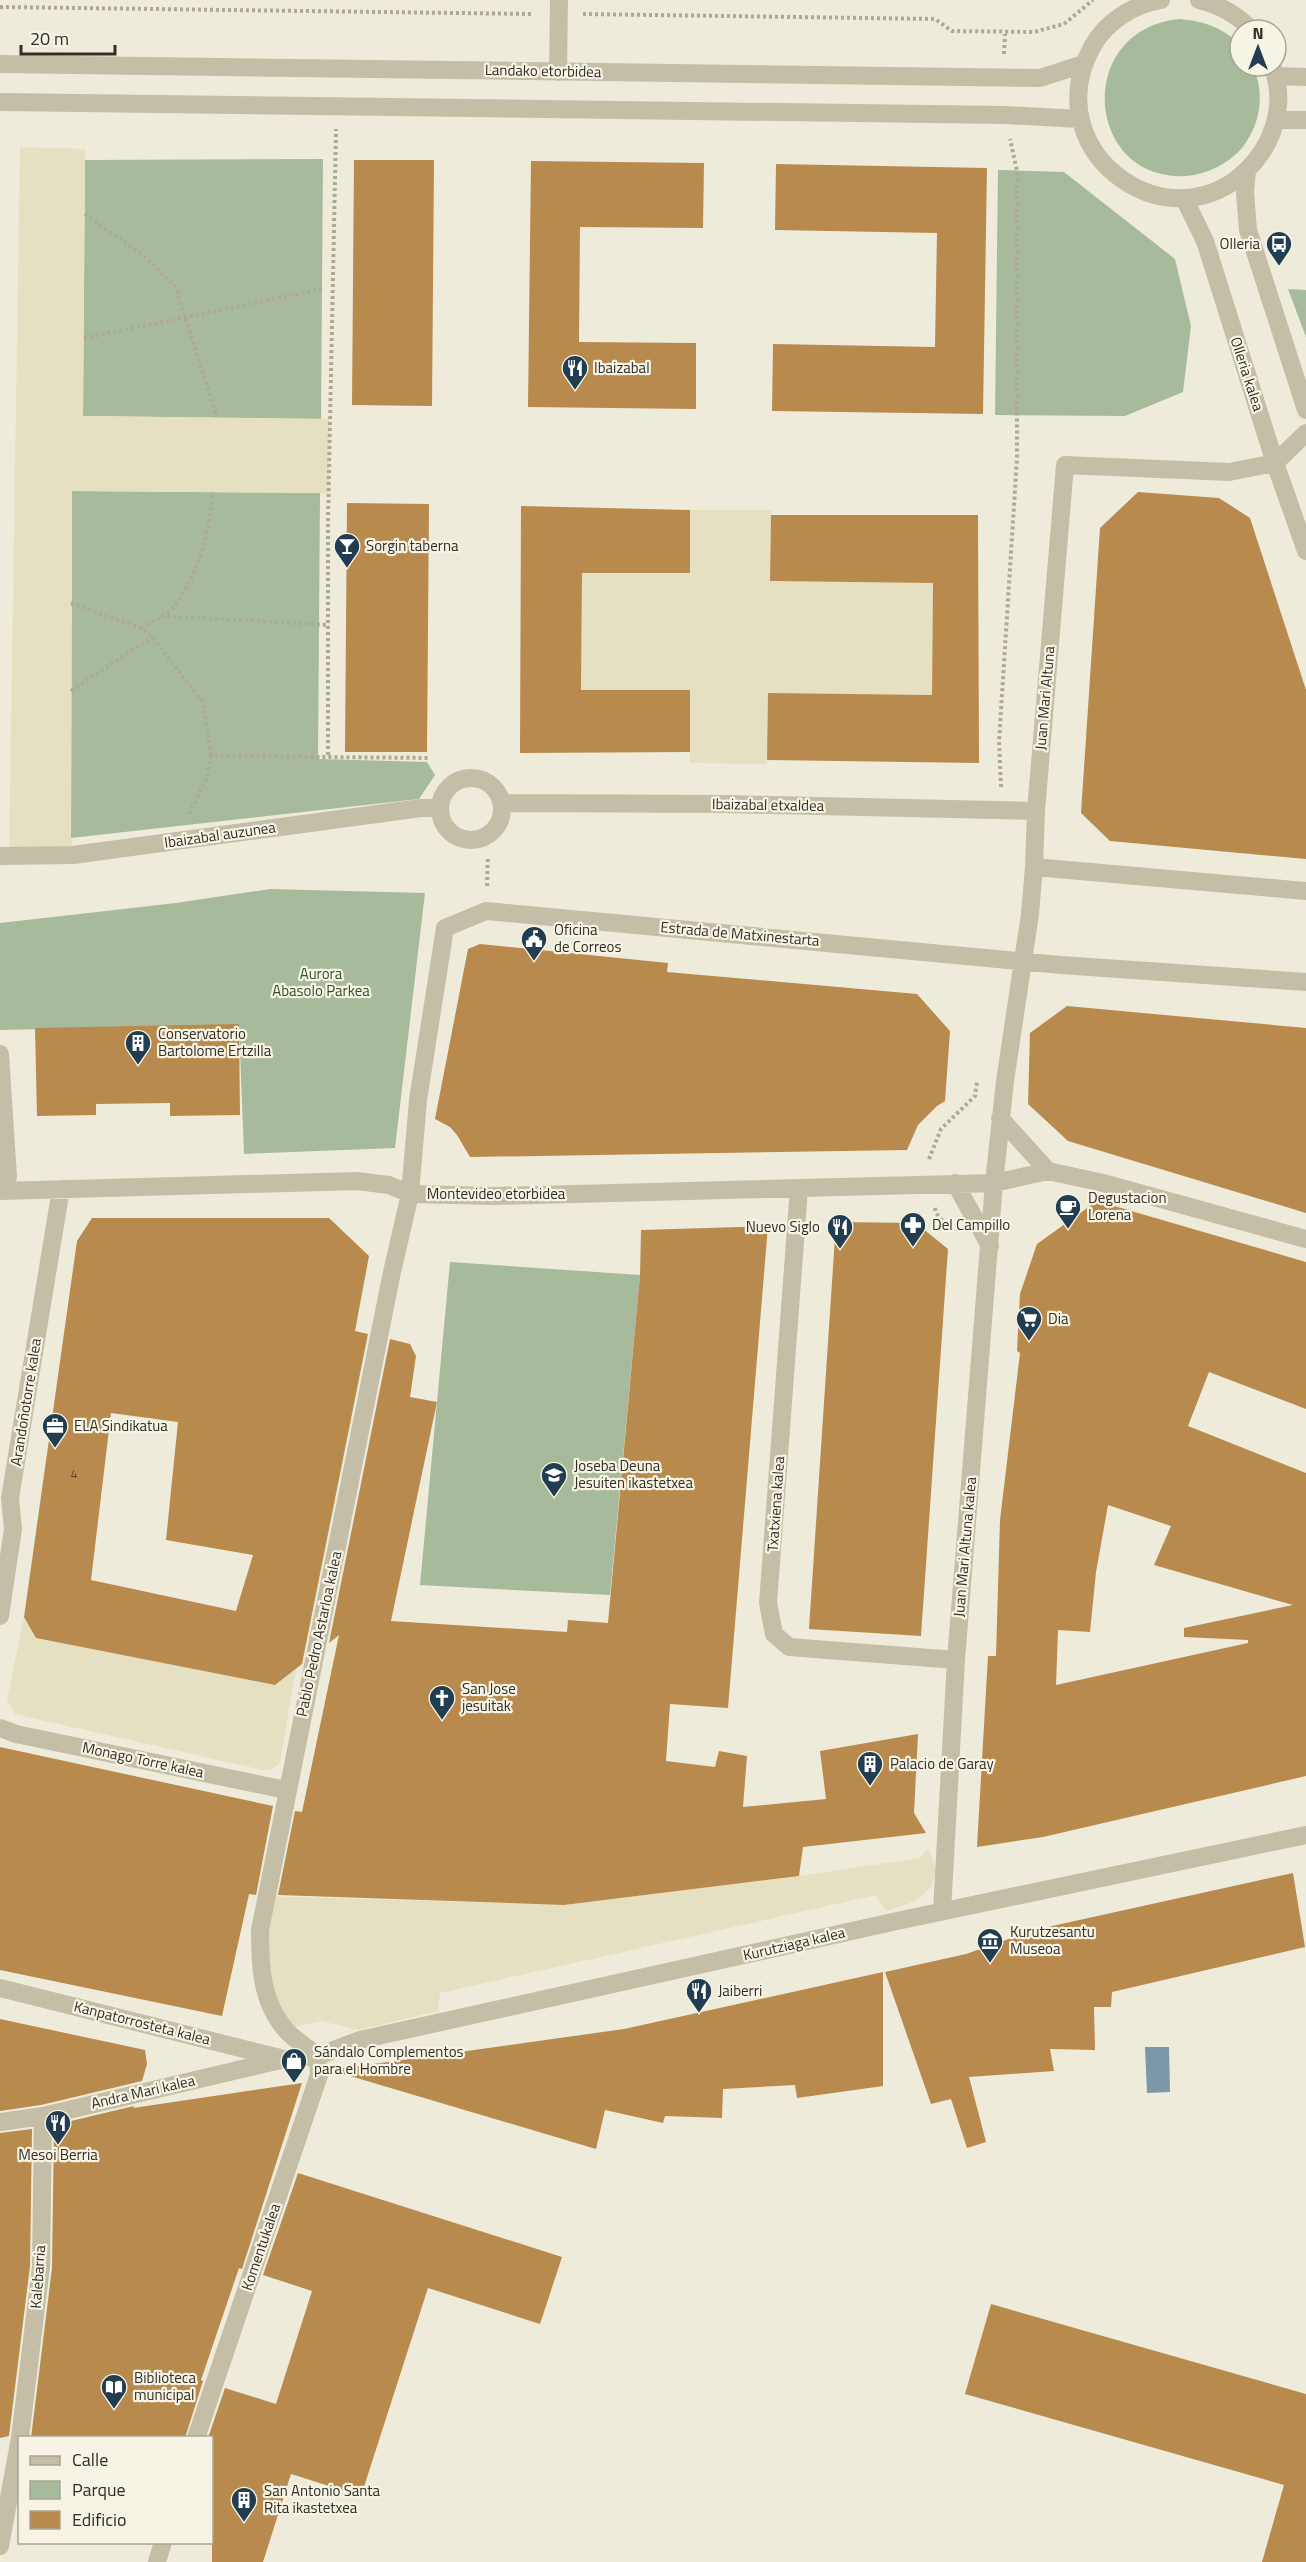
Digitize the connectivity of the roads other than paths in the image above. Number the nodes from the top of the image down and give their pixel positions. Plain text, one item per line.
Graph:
1 (1161, 0) edge
2 (1208, 1) edge
3 (559, 7) edge
4 (1238, 18) edge
5 (0, 64) edge
6 (1083, 64) junction
7 (558, 72) junction
8 (1288, 74) edge
9 (1306, 77) edge
10 (1275, 78) edge
11 (0, 102) edge
12 (1080, 119) junction
13 (1276, 120) junction
14 (1306, 120) edge
15 (1247, 171) junction
16 (1184, 198) junction
17 (1306, 410) edge
18 (1306, 433) edge
19 (1275, 463) junction
20 (1306, 551) edge
21 (501, 804) junction
22 (439, 808) junction
23 (1036, 811) junction
24 (0, 856) edge
25 (1034, 867) junction
26 (1306, 891) edge
27 (1024, 962) junction
28 (1306, 982) edge
29 (0, 1053) edge
30 (1000, 1118) junction
31 (1048, 1171) junction
32 (955, 1183) junction
33 (994, 1183) junction
34 (4, 1184) edge
35 (799, 1188) junction
36 (61, 1190) junction
37 (410, 1194) junction
38 (1306, 1239) edge
39 (990, 1246) junction
40 (4, 1559) edge
41 (0, 1616) edge
42 (956, 1660) junction
43 (0, 1728) edge
44 (286, 1790) junction
45 (1306, 1835) edge
46 (942, 1911) junction
47 (0, 1988) edge
48 (318, 2056) junction
49 (285, 2059) junction
50 (43, 2116) junction
51 (0, 2122) edge
52 (20, 2436) edge
53 (197, 2436) edge
54 (18, 2449) edge
55 (162, 2544) edge
56 (0, 2546) edge
57 (157, 2562) edge

1 - 6 street
2 - 4 street
3 - 7 street
5 - 7 street, Landako etorbidea
6 - 7 street, Landako etorbidea
6 - 12 street
8 - 9 street
10 - 13 street
11 - 12 street
12 - 16 street
13 - 14 street
13 - 15 street
15 - 16 street
15 - 17 street
16 - 19 street, Olleria kalea
18 - 19 street
19 - 20 street, Olleria kalea
19 - 23 street, Juan Mari Altuna
21 - 22 street
21 - 22 street
21 - 23 street, Ibaizabal etxaldea
22 - 24 street, Ibaizabal auzunea
23 - 25 street, Juan Mari Altuna
25 - 26 street
25 - 27 street, Juan Mari Altuna
27 - 28 street, Estrada de Matxinestarta
27 - 30 street, Juan Mari Altuna
27 - 37 street, Estrada de Matxinestarta
29 - 34 street
30 - 31 street
30 - 33 street, Juan Mari Altuna
31 - 33 street, Montevideo etorbidea
31 - 38 street
32 - 33 street, Montevideo etorbidea
32 - 35 street, Montevideo etorbidea
32 - 39 street
33 - 39 street, Juan Mari Altuna kalea
34 - 36 street, Montevideo etorbidea
35 - 37 street, Montevideo etorbidea
35 - 42 street, Txatxiena kalea
36 - 37 street, Montevideo etorbidea
36 - 40 street, Arandoñotorre kalea
37 - 44 street, Pablo Pedro Astarloa kalea
39 - 42 street, Juan Mari Altuna kalea
40 - 41 street, Arandoñotorre kalea
42 - 46 street, Juan Mari Altuna kalea
43 - 44 street, Monago Torre kalea
44 - 48 street, Pablo Pedro Astarloa kalea
45 - 46 street, Kurutziaga kalea
46 - 48 street, Kurutziaga kalea
47 - 49 street, Kanpatorrosteta kalea
48 - 49 street, Kurutziaga kalea
48 - 53 street, Komentukalea
49 - 50 street, Andra Mari kalea
50 - 51 street, Andra Mari kalea
50 - 52 street, Kalebarria
54 - 56 street, Kalebarria
55 - 57 street

